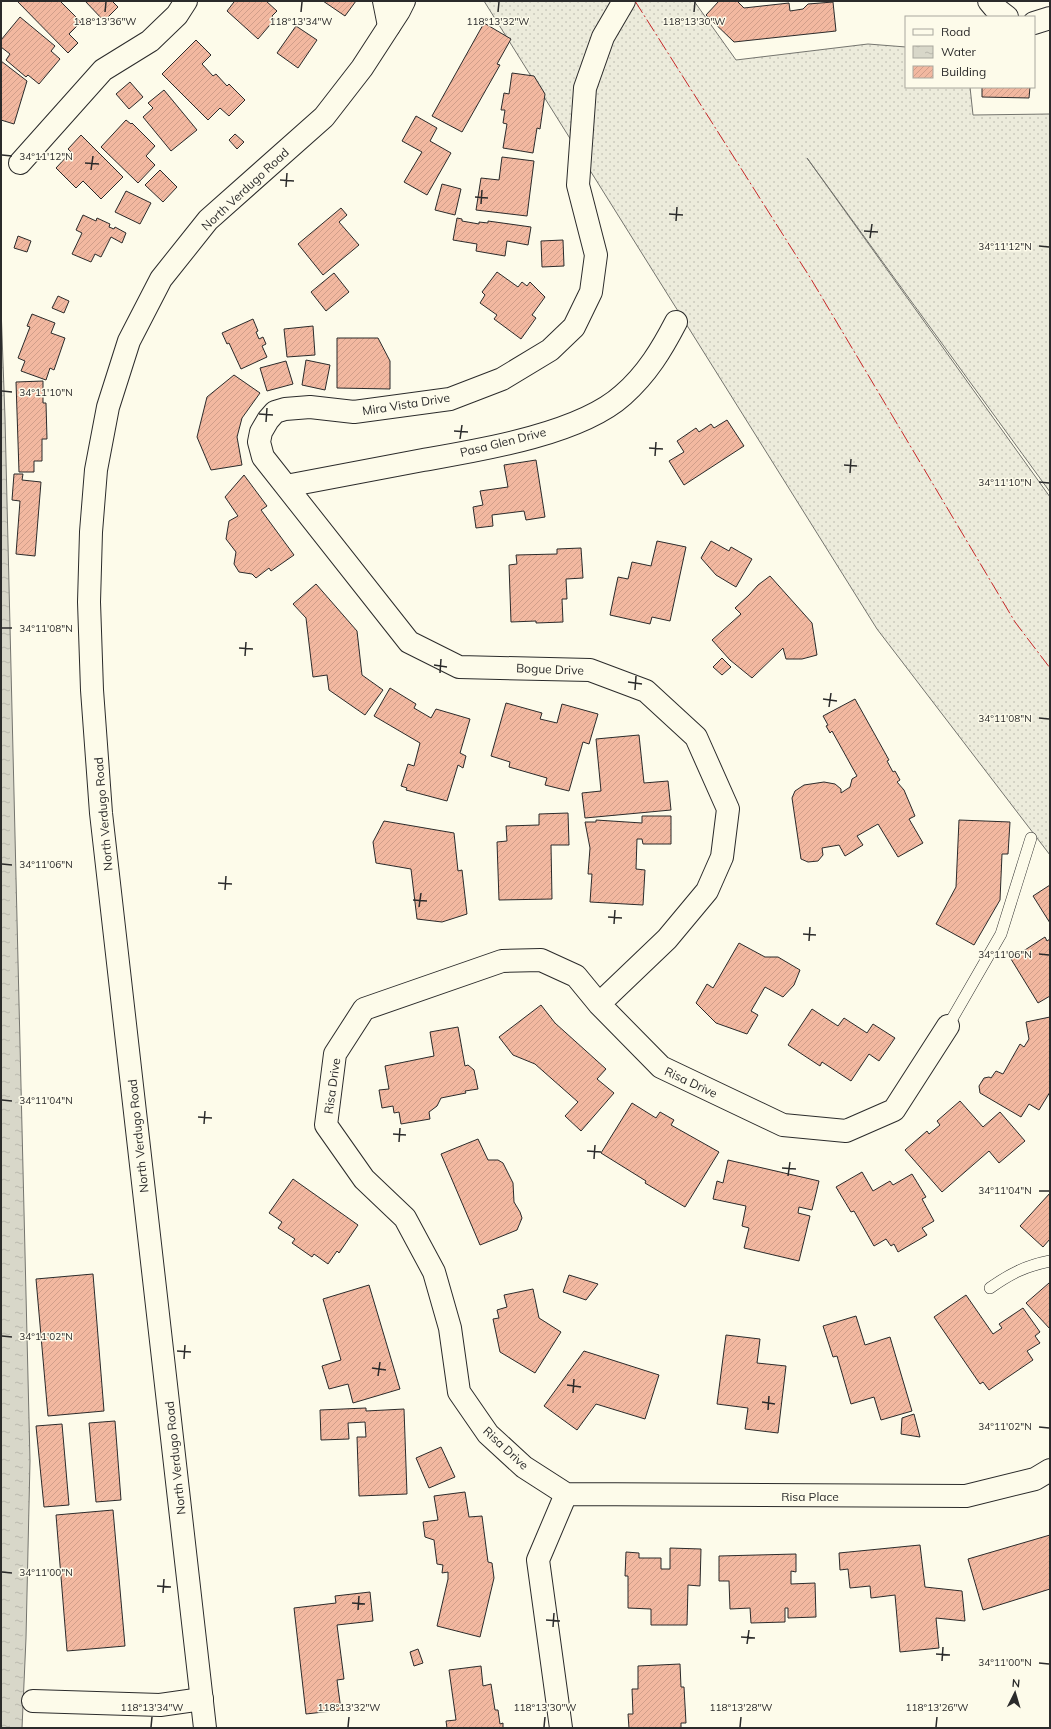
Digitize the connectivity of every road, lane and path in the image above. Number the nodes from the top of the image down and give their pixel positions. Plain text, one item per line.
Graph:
1 (186, 1) edge
2 (384, 1) edge
3 (404, 1) edge
4 (624, 1) edge
5 (989, 1) edge
6 (1006, 16) edge
7 (1050, 18) edge
8 (1035, 23) edge
9 (389, 26) junction
10 (20, 163) dead end
11 (676, 322) dead end
12 (286, 486) junction
13 (1031, 838) dead end
14 (599, 1004) junction
15 (948, 1026) joint
16 (1050, 1261) edge
17 (990, 1288) dead end
18 (1050, 1470) edge
19 (566, 1494) junction
20 (202, 1699) junction
21 (33, 1701) dead end
22 (205, 1728) edge
23 (561, 1728) edge

1 - 10 street
2 - 9 street
3 - 9 street, North Verdugo Road
4 - 12 street, Mira Vista Drive
5 - 6 street
7 - 8 street
9 - 20 street, North Verdugo Road
11 - 12 street, Pasa Glen Drive
12 - 14 street, Bogue Drive
13 - 15 lane
14 - 15 street, Risa Drive
14 - 19 street, Risa Drive
16 - 17 lane
18 - 19 street, Risa Place
19 - 23 street
20 - 21 street
20 - 22 street, North Verdugo Road

